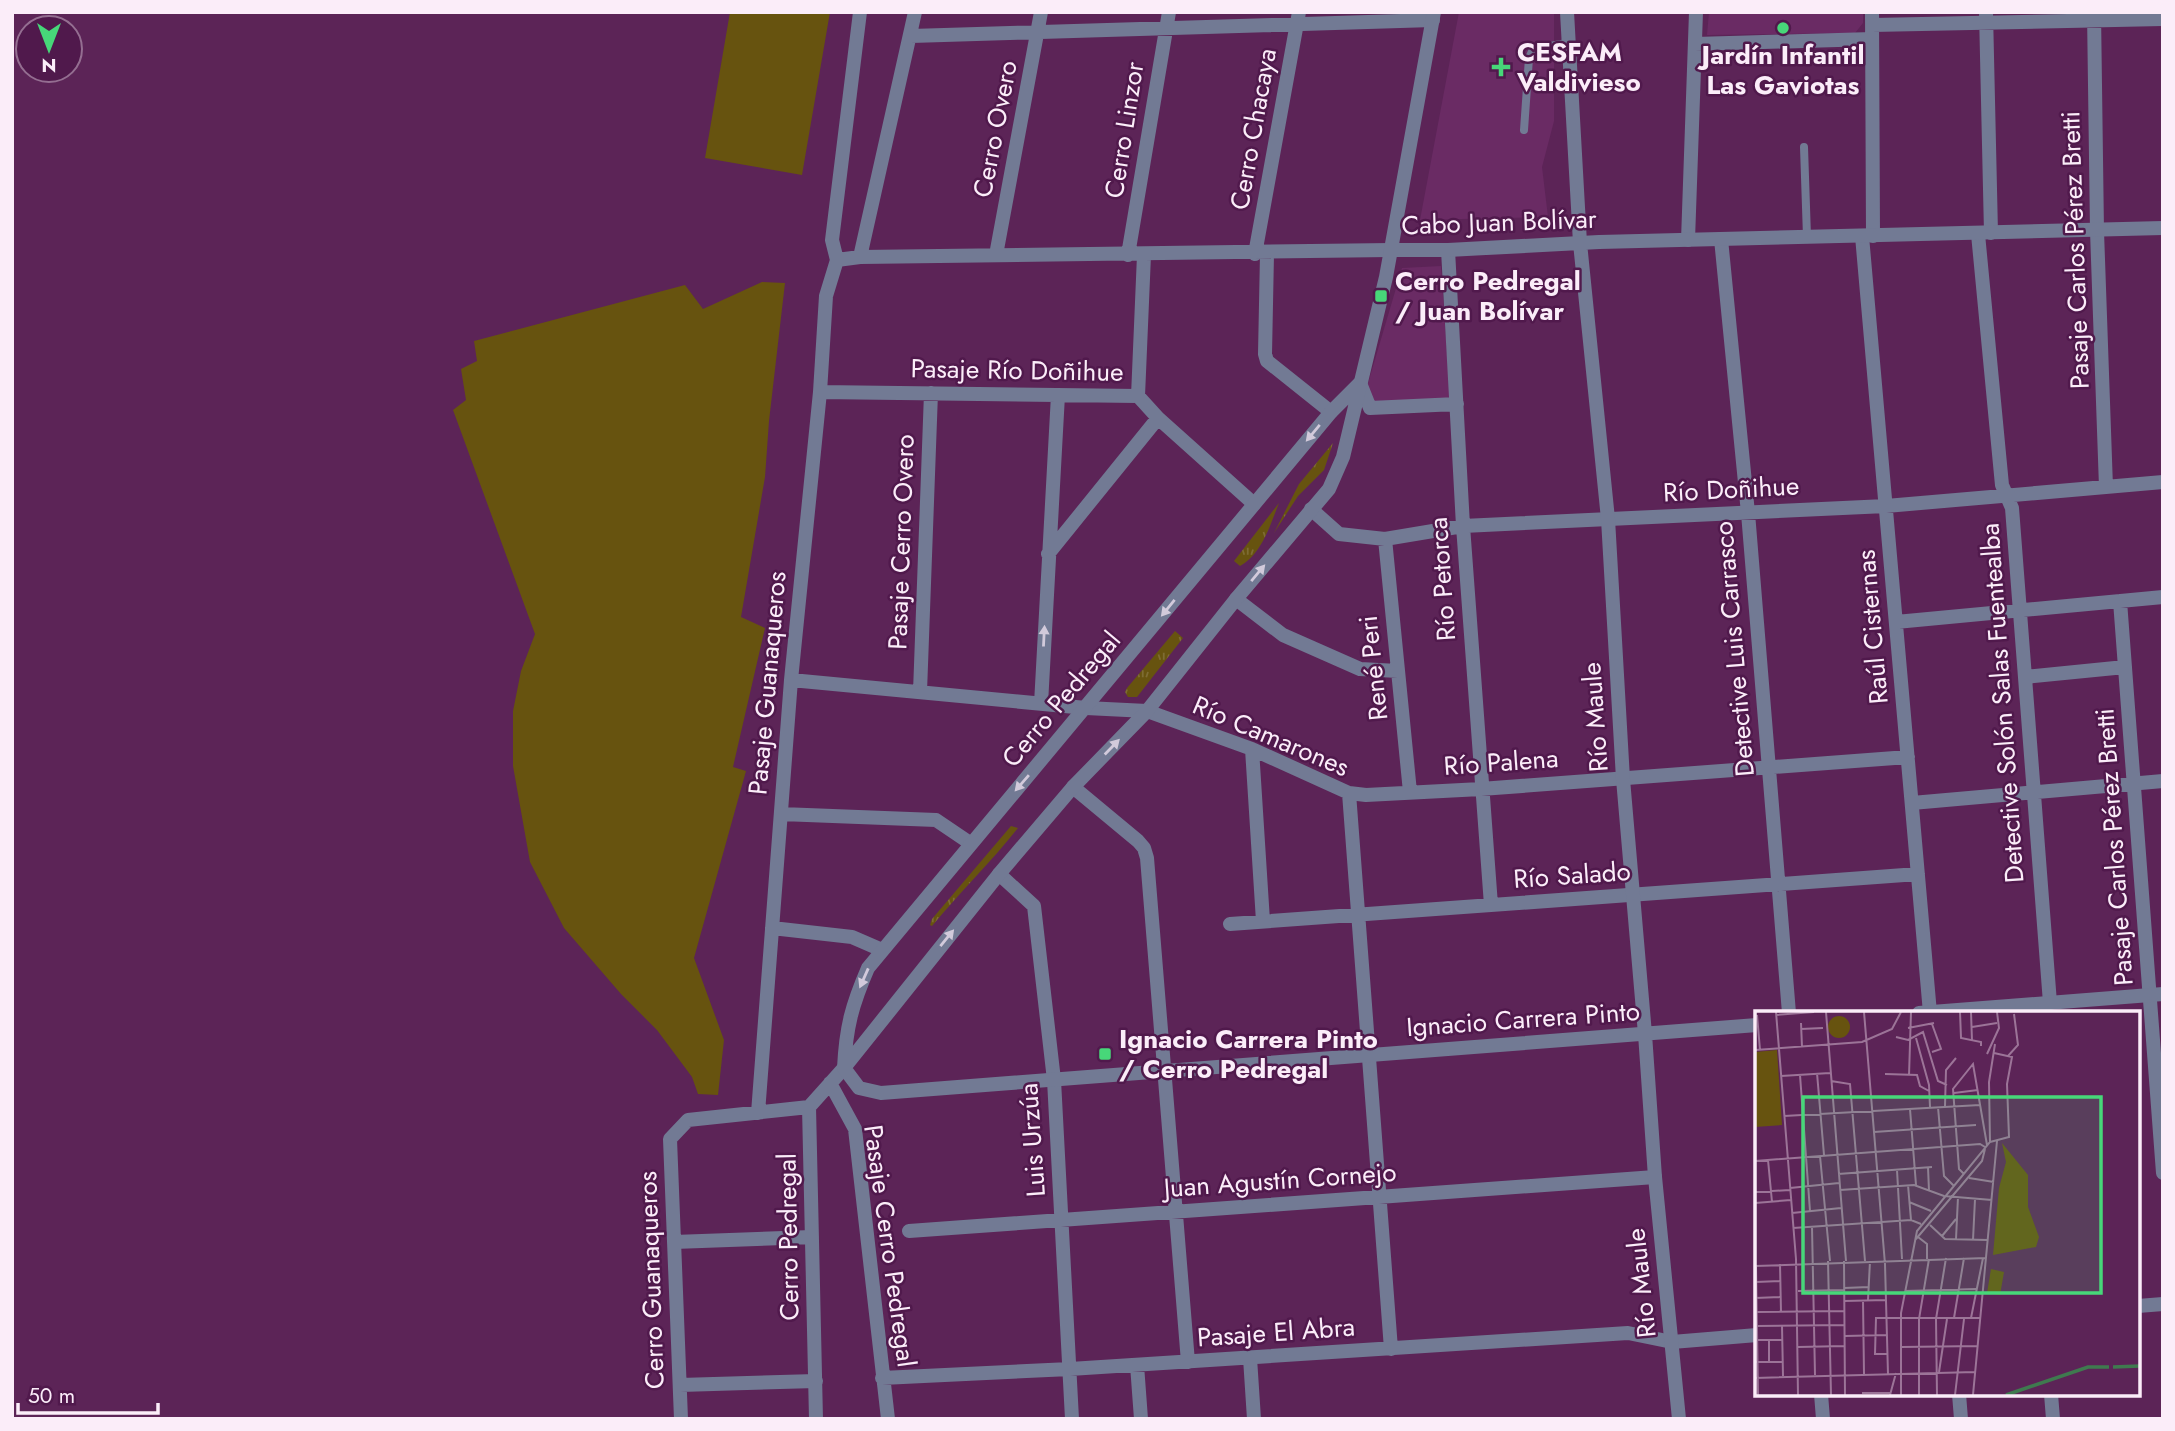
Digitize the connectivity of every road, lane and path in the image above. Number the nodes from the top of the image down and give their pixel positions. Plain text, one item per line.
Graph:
1 (860, 12) edge
2 (915, 12) edge
3 (1041, 12) edge
4 (1169, 12) edge
5 (1567, 12) edge
6 (1696, 12) edge
7 (1434, 16) edge
8 (2094, 16) edge
9 (1986, 17) edge
10 (1298, 18) edge
11 (2163, 19) edge
12 (1872, 25) edge
13 (1166, 28) junction
14 (1038, 32) junction
15 (911, 36) junction
16 (1567, 43) junction
17 (1695, 44) junction
18 (1524, 130) dead end
19 (1804, 147) dead end
20 (2163, 228) edge
21 (2097, 231) junction
22 (1985, 233) junction
23 (1867, 236) junction
24 (1807, 237) junction
25 (1721, 239) junction
26 (1688, 240) junction
27 (1580, 243) junction
28 (1391, 250) junction
29 (1448, 250) junction
30 (1261, 254) junction
31 (996, 255) junction
32 (1128, 255) junction
33 (1144, 255) junction
34 (860, 257) junction
35 (837, 260) junction
36 (1360, 383) junction
37 (820, 392) junction
38 (931, 393) junction
39 (1058, 395) junction
40 (1138, 396) junction
41 (1457, 404) junction
42 (1331, 412) junction
43 (1158, 418) junction
44 (2163, 482) edge
45 (2106, 487) junction
46 (2006, 495) junction
47 (1254, 504) junction
48 (1886, 506) junction
49 (1311, 509) junction
50 (1748, 513) junction
51 (1608, 519) junction
52 (1463, 526) junction
53 (1385, 539) junction
54 (1048, 554) junction
55 (2163, 597) edge
56 (1236, 598) junction
57 (2120, 601) junction
58 (2020, 610) junction
59 (1896, 622) junction
60 (2125, 667) junction
61 (1398, 671) junction
62 (2025, 677) junction
63 (791, 680) junction
64 (920, 692) junction
65 (1041, 704) junction
66 (1086, 708) junction
67 (1147, 711) junction
68 (1252, 749) junction
69 (1908, 757) junction
70 (1768, 768) junction
71 (1623, 779) junction
72 (2163, 781) edge
73 (2133, 783) junction
74 (1073, 787) junction
75 (1481, 789) junction
76 (1410, 792) junction
77 (2034, 792) junction
78 (1349, 793) junction
79 (1912, 803) junction
80 (780, 814) junction
81 (970, 843) junction
82 (999, 874) junction
83 (1918, 874) junction
84 (1778, 884) junction
85 (1632, 895) junction
86 (1491, 905) junction
87 (1358, 914) junction
88 (1263, 921) junction
89 (1230, 924) dead end
90 (772, 928) junction
91 (883, 950) junction
92 (2156, 995) edge
93 (2050, 1003) junction
94 (2019, 1009) edge
95 (1789, 1011) edge
96 (1926, 1011) edge
97 (1957, 1011) edge
98 (1755, 1025) edge
99 (1645, 1034) junction
100 (1369, 1055) junction
101 (844, 1068) junction
102 (1165, 1071) junction
103 (1054, 1080) junction
104 (830, 1083) junction
105 (809, 1107) junction
106 (758, 1113) junction
107 (2163, 1173) edge
108 (1655, 1177) junction
109 (1379, 1197) junction
110 (1176, 1212) junction
111 (1062, 1220) junction
112 (909, 1231) dead end
113 (812, 1237) junction
114 (674, 1242) junction
115 (2163, 1304) edge
116 (2140, 1306) edge
117 (1755, 1335) edge
118 (1672, 1342) junction
119 (1391, 1349) junction
120 (1250, 1358) junction
121 (1188, 1362) junction
122 (1137, 1365) junction
123 (1070, 1369) junction
124 (883, 1378) junction
125 (816, 1381) junction
126 (680, 1385) junction
127 (1821, 1396) edge
128 (1959, 1396) edge
129 (2051, 1396) edge
130 (681, 1419) edge
131 (817, 1419) edge
132 (888, 1419) edge
133 (1072, 1419) edge
134 (1141, 1419) edge
135 (1254, 1419) edge
136 (1679, 1419) edge
137 (1823, 1419) edge
138 (1961, 1419) edge
139 (2053, 1419) edge

1 - 35 street
2 - 15 street
3 - 14 street, Cerro Overo
4 - 13 street, Cerro Linzor
5 - 16 street, Río Maule
6 - 17 street
7 - 10 street
7 - 28 street
8 - 9 street
8 - 11 street
8 - 21 street, Pasaje Carlos Pérez Bretti
9 - 12 street
9 - 22 street, Detective Solón Salas Fuentealba
10 - 13 street
10 - 30 street, Cerro Chacaya
12 - 17 street
12 - 23 street, Raúl Cisternas
13 - 14 street
13 - 32 street, Cerro Linzor
14 - 15 street
14 - 31 street, Cerro Overo
15 - 34 street
16 - 18 lane
16 - 27 street, Río Maule
17 - 26 street
19 - 24 lane
20 - 21 street, Cabo Juan Bolívar
21 - 22 street, Cabo Juan Bolívar
21 - 45 street, Pasaje Carlos Pérez Bretti
22 - 23 street, Cabo Juan Bolívar
22 - 46 street, Detective Solón Salas Fuentealba
23 - 24 street, Cabo Juan Bolívar
23 - 48 street, Raúl Cisternas
24 - 25 street, Cabo Juan Bolívar
25 - 26 street, Cabo Juan Bolívar
25 - 50 street, Detective Luis Carrasco
26 - 27 street, Cabo Juan Bolívar
27 - 29 street, Cabo Juan Bolívar
27 - 51 street, Río Maule
28 - 29 street, Cabo Juan Bolívar
28 - 30 street, Cabo Juan Bolívar
28 - 36 street
29 - 41 street, Río Petorca
30 - 33 street, Cabo Juan Bolívar
30 - 42 street, Cerro Chacaya
31 - 32 street, Cabo Juan Bolívar
31 - 34 street, Cabo Juan Bolívar
32 - 33 street, Cabo Juan Bolívar
33 - 40 street
34 - 35 street, Cabo Juan Bolívar
35 - 37 street, Pasaje Guanaqueros
36 - 41 street
36 - 42 street, Cerro Pedregal
36 - 49 street
37 - 38 street, Pasaje Río Doñihue
37 - 63 street, Pasaje Guanaqueros
38 - 39 street, Pasaje Río Doñihue
38 - 64 street, Pasaje Cerro Overo
39 - 40 street, Pasaje Río Doñihue
39 - 54 street
40 - 43 street, Pasaje Río Doñihue
41 - 52 street, Río Petorca
42 -> 47 street, Cerro Pedregal
43 - 47 street, Pasaje Río Doñihue
43 - 54 street
44 - 45 street, Río Doñihue
45 - 46 street, Río Doñihue
46 - 48 street, Río Doñihue
46 - 58 street, Detective Solón Salas Fuentealba
47 -> 66 street, Cerro Pedregal
48 - 50 street, Río Doñihue
48 - 59 street, Raúl Cisternas
49 - 53 street, Río Doñihue
56 -> 49 street
50 - 51 street, Río Doñihue
50 - 70 street, Detective Luis Carrasco
51 - 52 street, Río Doñihue
51 - 71 street, Río Maule
52 - 53 street, Río Doñihue
52 - 75 street, Río Petorca
53 - 61 street, René Peri
65 -> 54 street
55 - 57 street
56 - 61 street
56 - 67 street
57 - 58 street
57 - 60 street, Pasaje Carlos Pérez Bretti
58 - 59 street
58 - 62 street, Detective Solón Salas Fuentealba
59 - 69 street, Raúl Cisternas
60 - 62 street
60 - 73 street, Pasaje Carlos Pérez Bretti
61 - 76 street, René Peri
62 - 77 street, Detective Solón Salas Fuentealba
63 - 64 street, Río Camarones
63 - 80 street, Pasaje Guanaqueros
64 - 65 street, Río Camarones
65 - 66 street, Río Camarones
66 - 67 street, Río Camarones
66 -> 81 street, Cerro Pedregal
67 - 68 street, Río Camarones
74 -> 67 street
68 - 78 street, Río Camarones
68 - 88 street
69 - 70 street, Río Palena
69 - 79 street, Raúl Cisternas
70 - 71 street, Río Palena
70 - 84 street, Detective Luis Carrasco
71 - 75 street, Río Palena
71 - 85 street, Río Maule
72 - 73 street
73 - 77 street
73 - 92 street, Pasaje Carlos Pérez Bretti
74 - 82 street
74 - 102 street
75 - 76 street, Río Palena
75 - 86 street, Río Petorca
76 - 78 street, Río Palena
77 - 79 street
77 - 93 street, Detective Solón Salas Fuentealba
78 - 87 street, Río Camarones
79 - 83 street, Raúl Cisternas
80 - 81 street
80 - 90 street, Pasaje Guanaqueros
81 - 91 street, Cerro Pedregal
101 -> 82 street
82 - 103 street, Luis Urzúa
83 - 84 street, Río Salado
83 - 96 street, Raúl Cisternas
84 - 85 street, Río Salado
84 - 95 street, Detective Luis Carrasco
85 - 86 street, Río Salado
85 - 99 street, Río Maule
86 - 87 street, Río Salado
87 - 88 street, Río Salado
87 - 100 street, Río Camarones
88 - 89 street, Río Salado
90 - 91 street
90 - 106 street, Pasaje Guanaqueros
91 -> 101 street, Cerro Pedregal
92 - 93 street
92 - 107 street, Pasaje Carlos Pérez Bretti
93 - 94 street
94 - 97 street
98 - 99 street, Ignacio Carrera Pinto
99 - 100 street, Ignacio Carrera Pinto
99 - 108 street, Río Maule
100 - 102 street, Ignacio Carrera Pinto
100 - 109 street, Río Camarones
101 - 103 street, Ignacio Carrera Pinto
101 - 104 street
102 - 103 street, Ignacio Carrera Pinto
102 - 110 street
103 - 111 street, Luis Urzúa
104 - 105 street
104 - 124 street, Pasaje Cerro Pedregal
105 - 106 street
105 - 113 street, Cerro Pedregal
106 - 114 street, Cerro Guanaqueros
108 - 109 street, Juan Agustín Cornejo
108 - 118 street, Río Maule
109 - 110 street, Juan Agustín Cornejo
109 - 119 street, Río Camarones
110 - 111 street, Juan Agustín Cornejo
110 - 121 street
111 - 112 street, Juan Agustín Cornejo
111 - 123 street, Luis Urzúa
113 - 114 street
113 - 125 street, Cerro Pedregal
114 - 126 street, Cerro Guanaqueros
115 - 116 street
117 - 118 street, Pasaje El Abra
118 - 119 street, Pasaje El Abra
118 - 136 street, Río Maule
119 - 120 street, Pasaje El Abra
120 - 121 street, Pasaje El Abra
120 - 135 street
121 - 122 street, Pasaje El Abra
122 - 123 street, Pasaje El Abra
122 - 134 street
123 - 124 street, Pasaje El Abra
123 - 133 street, Luis Urzúa
124 - 132 street, Pasaje Cerro Pedregal
125 - 126 street
125 - 131 street, Cerro Pedregal
126 - 130 street, Cerro Guanaqueros
127 - 137 street
128 - 138 street
129 - 139 street

